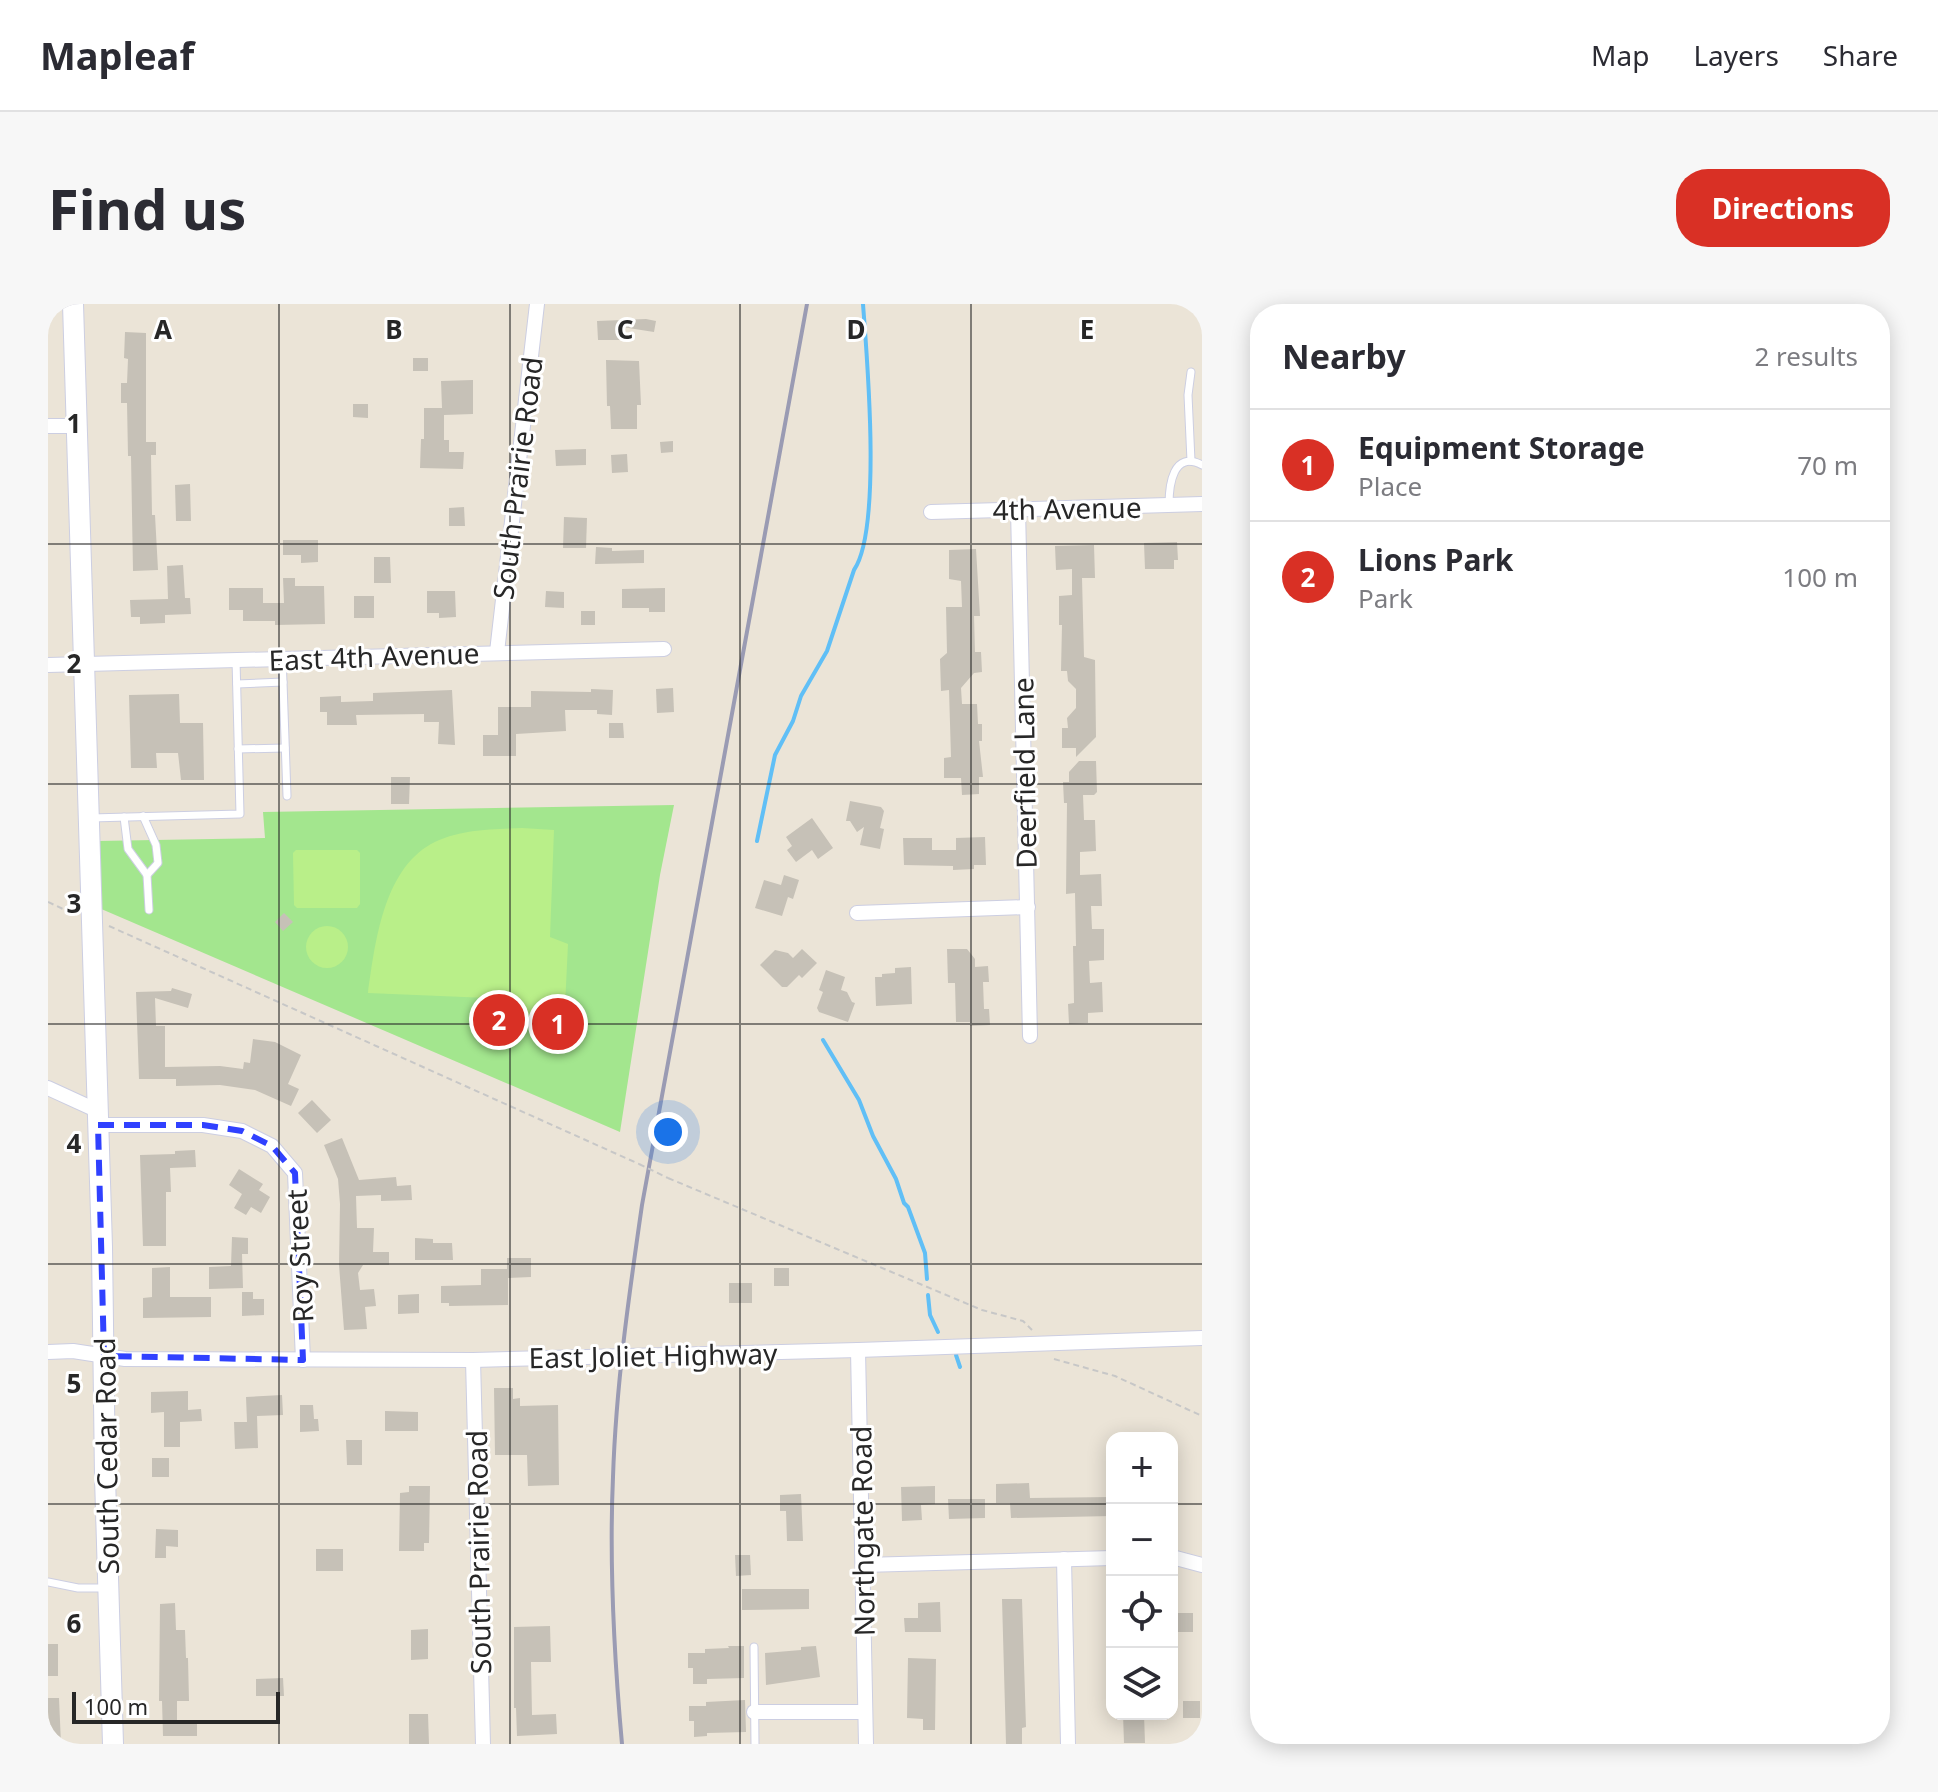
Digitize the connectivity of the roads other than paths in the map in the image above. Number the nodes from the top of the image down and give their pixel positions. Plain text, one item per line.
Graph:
1 (73, 304) edge
2 (537, 304) edge
3 (1191, 372) dead end
4 (48, 426) edge
5 (77, 426) junction
6 (1191, 461) junction
7 (1202, 465) edge
8 (1202, 504) edge
9 (1169, 505) junction
10 (1018, 509) junction
11 (931, 512) dead end
12 (664, 649) dead end
13 (497, 652) junction
14 (282, 658) junction
15 (236, 660) junction
16 (85, 664) junction
17 (48, 665) edge
18 (283, 682) junction
19 (237, 684) junction
20 (285, 748) junction
21 (238, 749) junction
22 (287, 796) dead end
23 (143, 816) junction
24 (124, 817) junction
25 (89, 818) junction
26 (147, 875) junction
27 (1028, 907) junction
28 (149, 910) dead end
29 (857, 913) dead end
30 (1030, 1036) dead end
31 (48, 1088) edge
32 (97, 1118) junction
33 (1202, 1338) edge
34 (858, 1350) junction
35 (48, 1352) edge
36 (104, 1356) junction
37 (303, 1360) junction
38 (473, 1360) junction
39 (1106, 1558) edge
40 (1064, 1559) junction
41 (1178, 1559) edge
42 (863, 1565) junction
43 (1202, 1565) edge
44 (48, 1582) edge
45 (108, 1588) junction
46 (754, 1647) dead end
47 (754, 1712) junction
48 (865, 1712) junction
49 (113, 1744) edge
50 (483, 1744) edge
51 (755, 1744) edge
52 (866, 1744) edge
53 (1068, 1744) edge

1 - 5 main road, South Cedar Road
2 - 13 street, South Prairie Road
3 - 6 lane
4 - 5 street
5 - 16 main road, South Cedar Road
6 - 7 lane
6 - 9 lane
8 - 9 street, 4th Avenue
9 - 10 street, 4th Avenue
10 - 11 street, 4th Avenue
10 - 27 street, Deerfield Lane
12 - 13 street, East 4th Avenue
13 - 14 street, East 4th Avenue
14 - 15 street, East 4th Avenue
14 - 18 lane
15 - 16 street, East 4th Avenue
15 - 19 lane
16 - 17 street, East 4th Avenue
16 - 25 main road, South Cedar Road
18 - 19 lane
18 - 20 lane
19 - 21 lane
20 - 21 lane
20 - 22 lane
21 - 23 lane
23 - 24 lane
23 - 26 lane
24 - 25 lane
24 - 26 lane
25 - 32 main road, South Cedar Road
26 - 28 lane
27 - 29 street
27 - 30 street, Deerfield Lane
31 - 32 street
32 - 36 main road, South Cedar Road
32 - 37 street, Roy Street
33 - 34 street, East Joliet Highway
34 - 38 street, East Joliet Highway
34 - 42 street, Northgate Road
35 - 36 street, East Joliet Highway
36 - 37 street, East Joliet Highway
36 - 45 main road, South Cedar Road
37 - 38 street, East Joliet Highway
38 - 50 street, South Prairie Road
39 - 40 street
40 - 42 street
40 - 53 street
41 - 43 street
42 - 48 street, Northgate Road
44 - 45 lane
45 - 49 main road, South Cedar Road
46 - 47 lane
47 - 48 street
47 - 51 lane
48 - 52 street, Northgate Road

